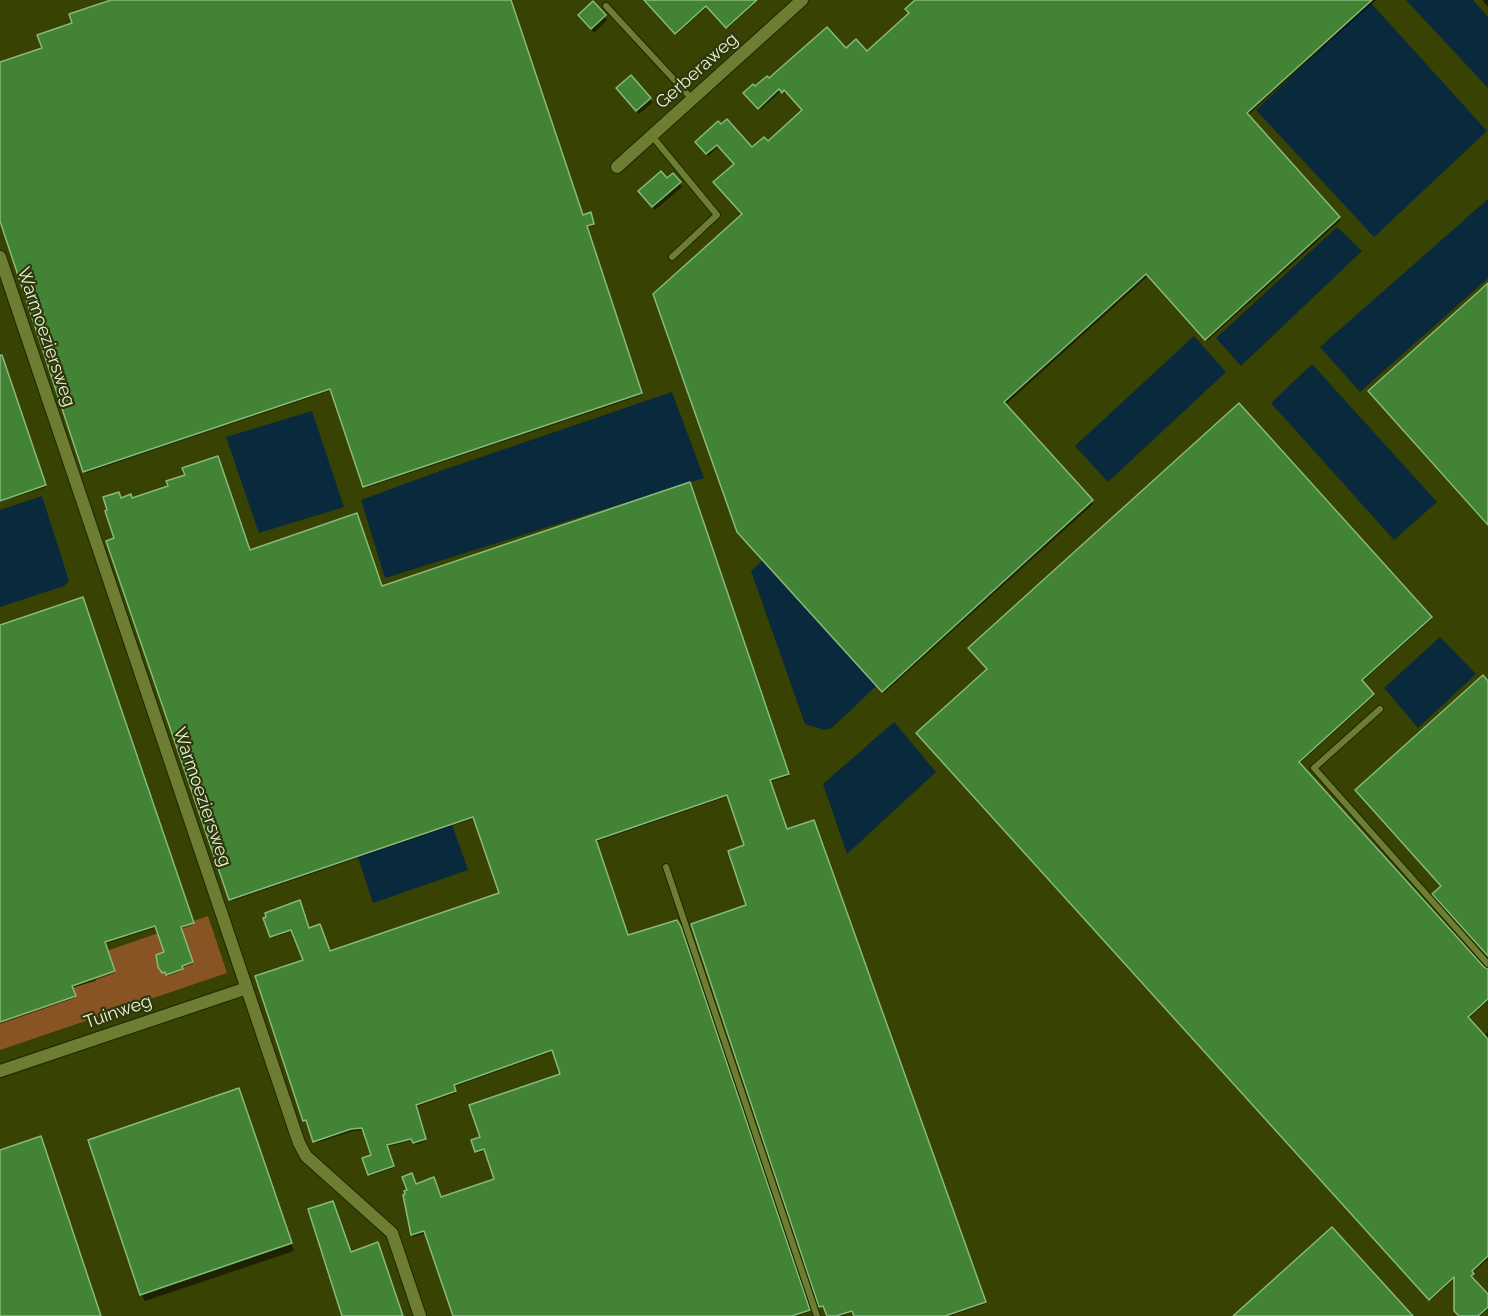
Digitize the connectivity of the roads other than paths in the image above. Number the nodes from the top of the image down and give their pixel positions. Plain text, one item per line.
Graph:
1 (802, 0) edge
2 (606, 6) dead end
3 (692, 100) junction
4 (652, 136) junction
5 (617, 167) dead end
6 (672, 256) dead end
7 (0, 257) edge
8 (1380, 709) dead end
9 (666, 867) dead end
10 (1488, 964) edge
11 (248, 988) junction
12 (0, 1071) edge
13 (420, 1316) edge
14 (817, 1316) edge

1 - 3 street, Gerberaweg
2 - 3 lane
3 - 4 street, Gerberaweg
4 - 5 street, Gerberaweg
4 - 6 lane
7 - 11 street, Warmoeziersweg
8 - 10 lane
9 - 14 lane
11 - 12 street, Tuinweg
11 - 13 street, Warmoeziersweg

